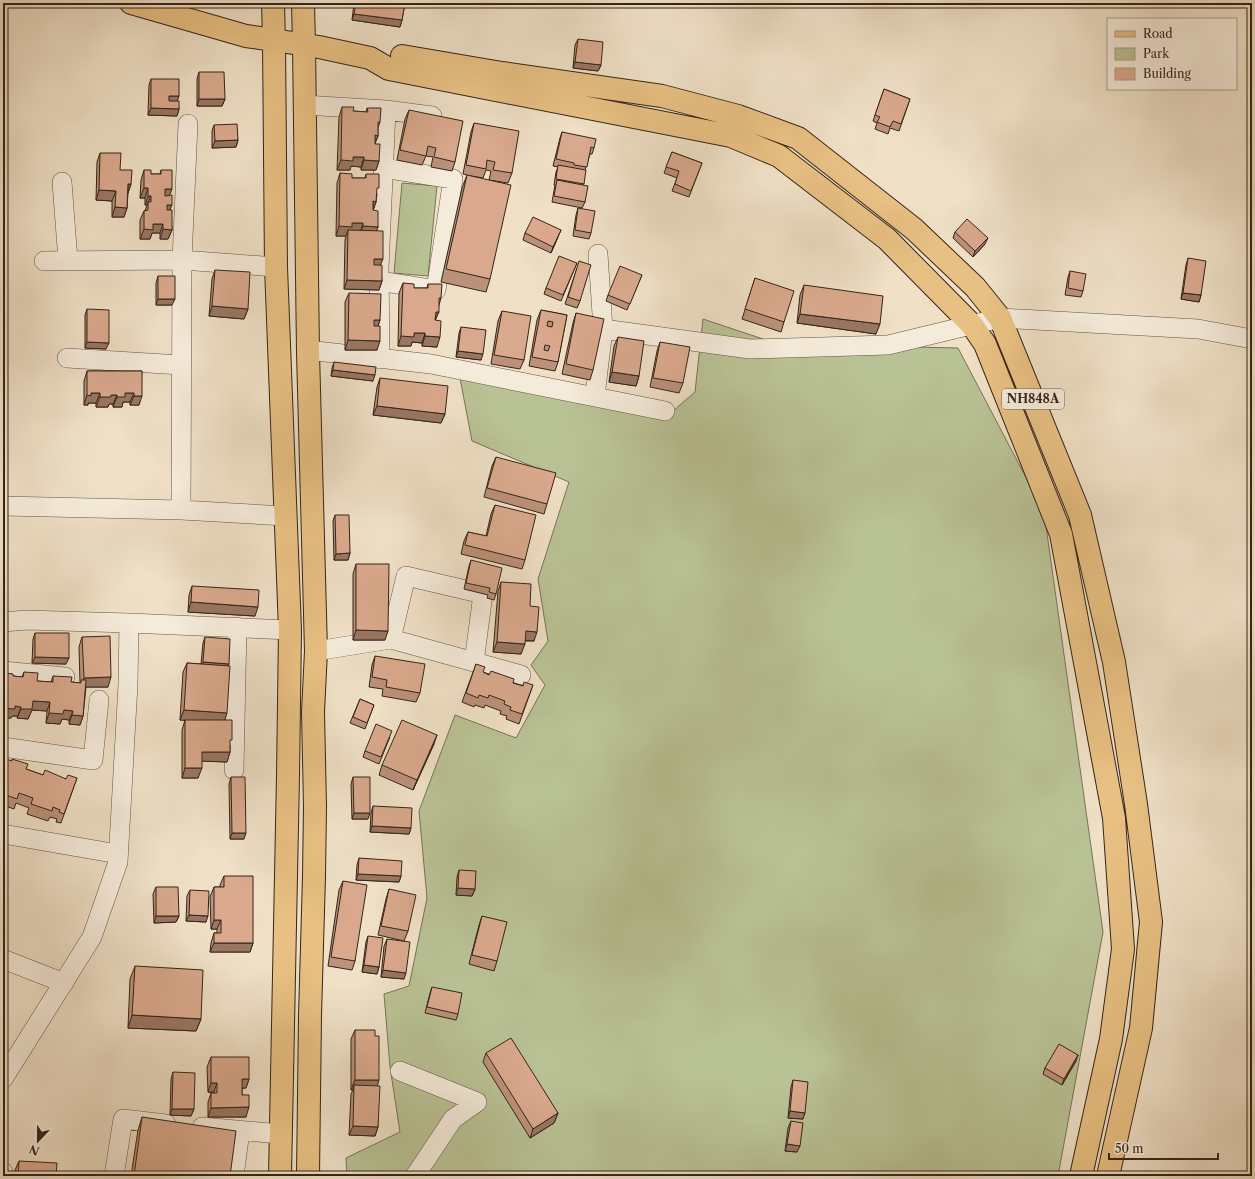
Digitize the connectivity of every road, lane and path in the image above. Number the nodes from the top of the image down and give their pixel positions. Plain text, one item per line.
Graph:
1 (131, 3) edge
2 (273, 3) edge
3 (303, 3) edge
4 (274, 40) junction
5 (304, 44) junction
6 (370, 58) junction
7 (304, 105) junction
8 (386, 110) junction
9 (448, 119) edge
10 (188, 124) dead end
11 (383, 168) junction
12 (62, 182) dead end
13 (598, 254) dead end
14 (182, 260) junction
15 (44, 261) dead end
16 (68, 261) junction
17 (276, 267) junction
18 (379, 281) junction
19 (1000, 318) junction
20 (972, 325) junction
21 (603, 329) junction
22 (1252, 339) edge
23 (308, 352) junction
24 (67, 358) dead end
25 (380, 358) junction
26 (181, 365) junction
27 (595, 396) junction
28 (666, 410) dead end
29 (3, 506) edge
30 (181, 510) junction
31 (285, 516) junction
32 (3, 622) edge
33 (129, 624) junction
34 (237, 627) junction
35 (290, 630) junction
36 (315, 630) junction
37 (391, 639) junction
38 (316, 652) junction
39 (474, 662) junction
40 (3, 671) edge
41 (522, 675) dead end
42 (65, 677) edge
43 (99, 700) dead end
44 (3, 747) edge
45 (234, 770) dead end
46 (3, 834) edge
47 (118, 854) junction
48 (3, 959) edge
49 (64, 983) junction
50 (400, 1071) dead end
51 (3, 1079) edge
52 (240, 1131) junction
53 (281, 1134) junction
54 (114, 1176) edge
55 (234, 1176) edge
56 (280, 1176) edge
57 (308, 1176) edge
58 (415, 1176) edge
59 (1081, 1176) edge
60 (1108, 1176) edge

1 - 4 main road
2 - 4 main road
3 - 5 main road
4 - 5 main road
4 - 17 main road
5 - 6 main road, NH848A
5 - 7 main road
6 - 19 main road, NH848A
6 - 20 main road, NH848A
7 - 8 street
7 - 23 main road
8 - 9 street
8 - 11 street
10 - 14 street
11 - 18 street
11 - 18 street
12 - 16 street
13 - 21 street
14 - 16 street
14 - 17 street
14 - 26 street
15 - 16 street
17 - 31 main road
18 - 25 street
19 - 20 street
19 - 22 street
19 - 60 main road, NH848A
20 - 21 street
20 - 59 main road, NH848A
21 - 27 street
23 - 25 street
23 - 36 main road
24 - 26 street
25 - 27 street
26 - 30 street
27 - 28 street
29 - 30 street
30 - 31 street
31 - 35 main road
32 - 33 street
33 - 34 street
33 - 47 street
34 - 35 street
34 - 45 street
35 - 36 main road
35 - 53 main road
36 - 38 main road
37 - 38 street
37 - 39 street
37 - 39 street
38 - 57 main road
39 - 41 street
40 - 42 street
43 - 44 street
46 - 47 street
47 - 49 street
48 - 49 street
49 - 51 street
50 - 58 street
52 - 53 street
52 - 54 street
52 - 55 street
53 - 56 main road

